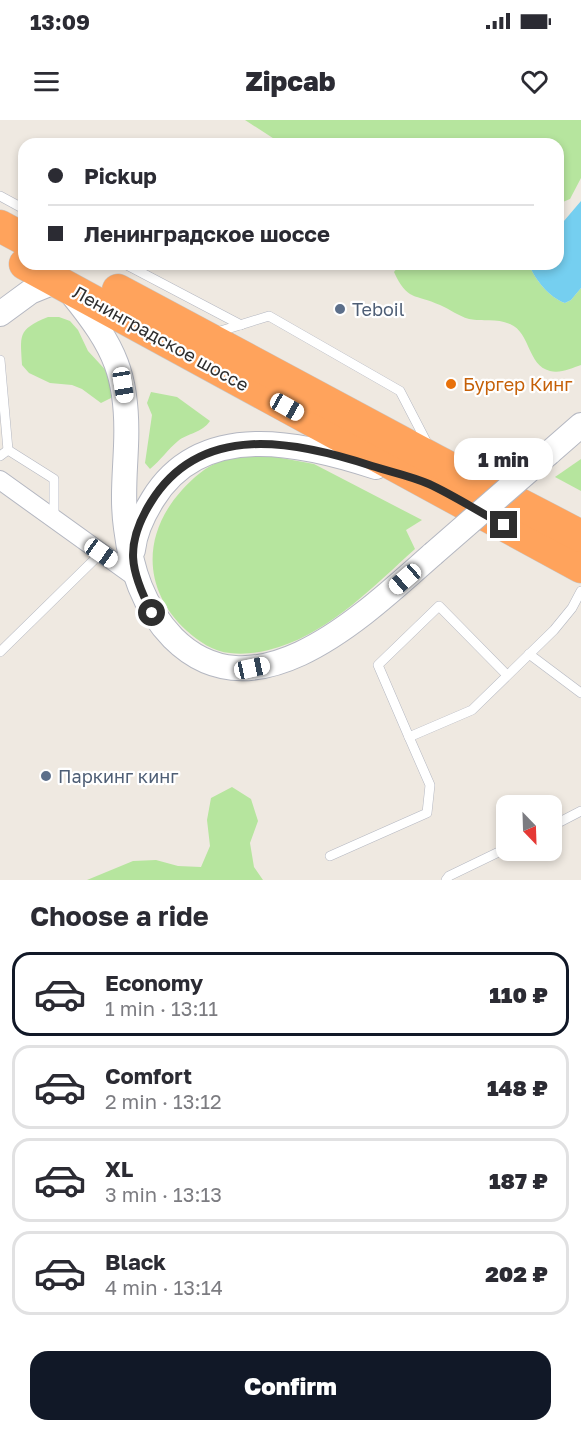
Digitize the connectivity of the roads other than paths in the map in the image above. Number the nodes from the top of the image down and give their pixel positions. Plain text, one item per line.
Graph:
1 (0, 196) edge
2 (18, 206) edge
3 (0, 226) edge
4 (18, 236) edge
5 (0, 251) edge
6 (18, 261) edge
7 (42, 270) edge
8 (136, 270) edge
9 (64, 277) edge
10 (0, 314) edge
11 (241, 325) junction
12 (204, 336) junction
13 (0, 360) edge
14 (581, 425) edge
15 (8, 450) junction
16 (0, 456) edge
17 (432, 472) junction
18 (0, 480) edge
19 (54, 519) junction
20 (581, 536) edge
21 (101, 553) junction
22 (581, 567) edge
23 (134, 569) junction
24 (581, 591) edge
25 (0, 652) edge
26 (529, 654) junction
27 (507, 675) junction
28 (581, 693) edge
29 (409, 737) junction
30 (581, 811) edge
31 (562, 821) edge
32 (496, 853) edge
33 (330, 856) dead end
34 (446, 880) edge

1 - 2 lane
3 - 4 highway
5 - 6 highway, Ленинградское шоссе
7 - 9 highway, Ленинградское шоссе
8 - 11 lane
9 - 10 street
9 - 12 highway, Ленинградское шоссе
9 - 17 highway, Ленинградское шоссе
9 - 23 street
11 - 12 lane
11 - 17 lane
12 - 17 highway, Ленинградское шоссе
13 - 15 lane
14 - 23 street, bridge
15 - 16 lane
15 - 19 lane
17 - 20 highway, Ленинградское шоссе
17 - 22 highway, Ленинградское шоссе
17 - 23 street
18 - 19 street
19 - 21 street
21 - 23 street
21 - 25 lane
24 - 26 lane
26 - 27 lane
26 - 28 lane
27 - 29 lane
27 - 29 lane
29 - 33 lane
30 - 31 lane
32 - 34 lane

